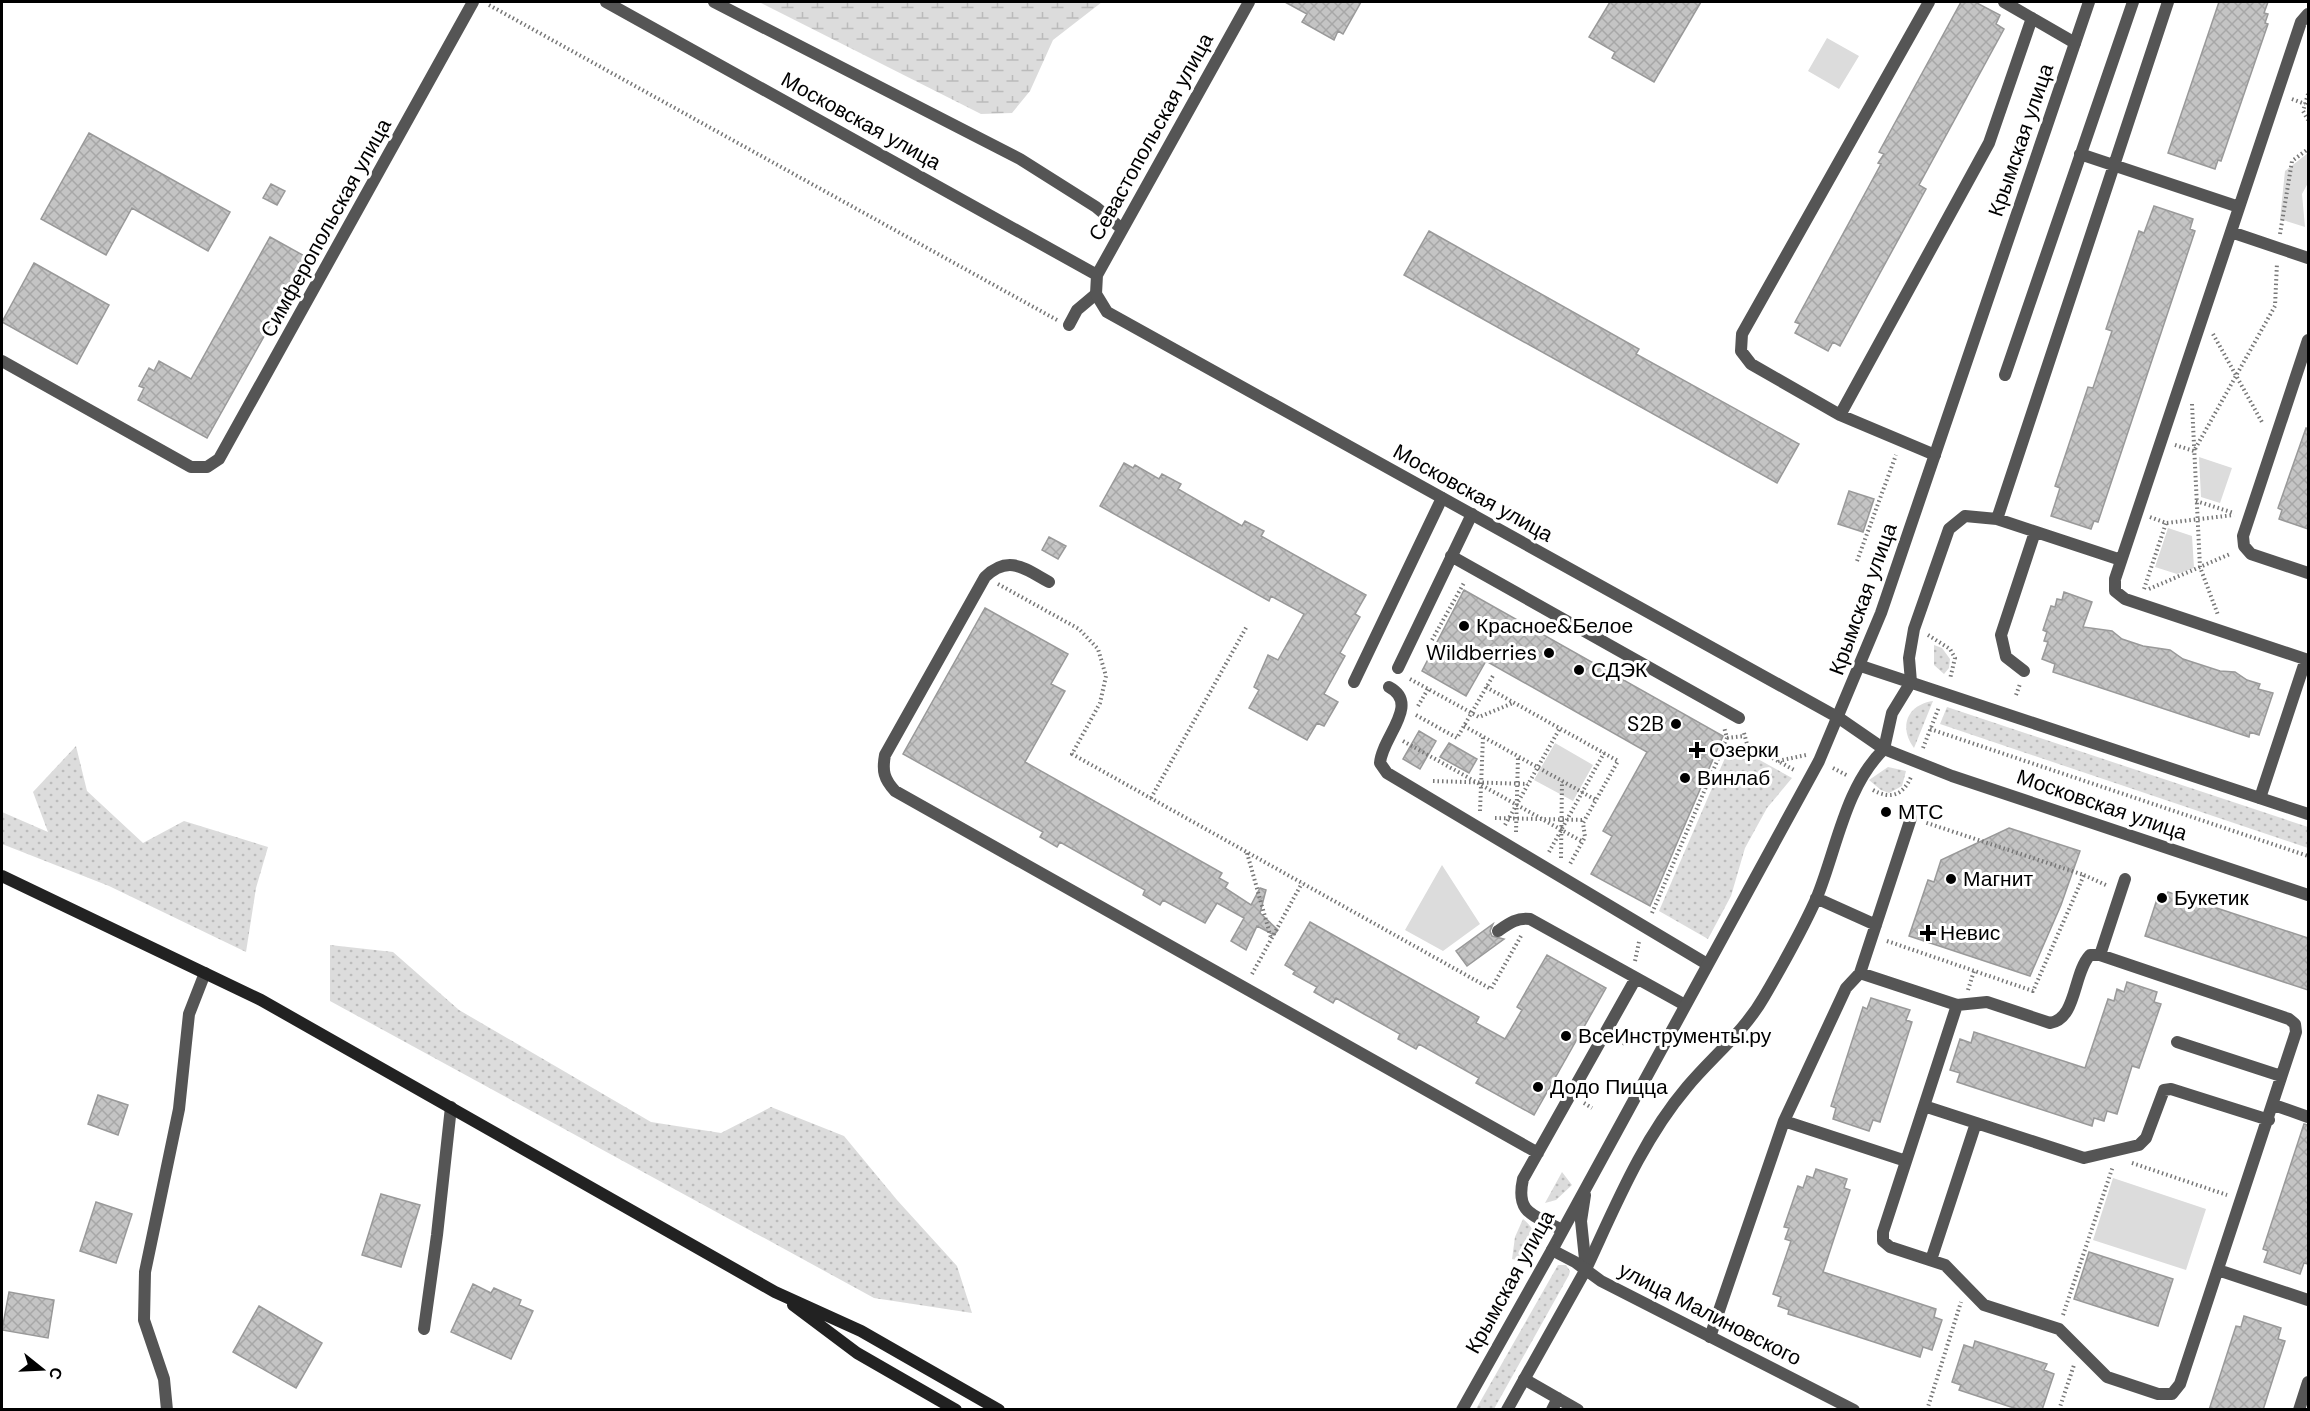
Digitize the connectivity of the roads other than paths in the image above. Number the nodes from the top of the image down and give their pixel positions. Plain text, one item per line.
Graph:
1 (473, 2) edge
2 (606, 2) edge
3 (714, 2) edge
4 (1249, 2) edge
5 (1929, 2) edge
6 (2004, 2) edge
7 (2088, 2) edge
8 (2133, 2) edge
9 (2168, 2) edge
10 (2308, 15) edge
11 (2032, 18) junction
12 (2074, 43) junction
13 (2080, 154) junction
14 (2114, 165) junction
15 (2239, 207) junction
16 (1122, 230) junction
17 (2230, 232) junction
18 (2308, 258) edge
19 (1097, 275) junction
20 (1096, 294) junction
21 (1069, 325) dead end
22 (2308, 340) edge
23 (2, 361) edge
24 (2005, 375) dead end
25 (1840, 414) junction
26 (1935, 455) junction
27 (1442, 498) junction
28 (1472, 514) junction
29 (1997, 519) junction
30 (2035, 532) junction
31 (1451, 556) junction
32 (2121, 560) junction
33 (2308, 573) edge
34 (1049, 582) dead end
35 (2307, 659) edge
36 (1861, 666) junction
37 (1398, 668) dead end
38 (2022, 677) road end
39 (1354, 682) dead end
40 (1911, 682) junction
41 (1389, 687) dead end
42 (1739, 718) road end
43 (1839, 718) junction
44 (1884, 749) junction
45 (2260, 798) junction
46 (2308, 814) edge
47 (1911, 818) road end
48 (2, 876) edge
49 (2125, 879) dead end
50 (2308, 895) edge
51 (1816, 898) junction
52 (1874, 930) junction
53 (1498, 931) dead end
54 (2100, 955) junction
55 (1707, 964) junction
56 (1860, 973) junction
57 (205, 974) junction
58 (1636, 978) junction
59 (1685, 1005) junction
60 (1957, 1005) junction
61 (2177, 1042) dead end
62 (2281, 1076) junction
63 (1924, 1106) junction
64 (2274, 1106) junction
65 (451, 1107) junction
66 (2308, 1117) edge
67 (2269, 1120) junction
68 (1784, 1121) junction
69 (1976, 1123) junction
70 (1538, 1153) junction
71 (1906, 1161) junction
72 (1591, 1174) junction
73 (1562, 1230) junction
74 (1552, 1250) junction
75 (1931, 1260) junction
76 (1586, 1269) junction
77 (2218, 1270) junction
78 (775, 1292) junction
79 (2308, 1300) edge
80 (424, 1329) dead end
81 (1710, 1337) junction
82 (1524, 1379) junction
83 (2308, 1382) edge
84 (1555, 1404) edge
85 (167, 1410) edge
86 (956, 1410) edge
87 (999, 1410) edge
88 (1462, 1410) edge
89 (1507, 1410) edge
90 (1578, 1410) edge
91 (1854, 1410) edge
92 (2300, 1410) edge

1 - 23 street, Симферопольская улица
2 - 19 street, Московская улица
3 - 16 street
4 - 16 street, Севастопольская улица
5 - 25 street
6 - 11 street
7 - 12 street, Крымская улица
8 - 13 street
9 - 14 street
10 - 15 street
11 - 12 street
11 - 25 street
12 - 26 street, Крымская улица
13 - 14 street
13 - 24 street
14 - 15 street
14 - 29 street
15 - 17 street
16 - 19 street, Севастопольская улица
17 - 18 street
17 - 32 street
19 - 20 street, Севастопольская улица
20 - 21 street
20 - 27 street, Московская улица
22 - 33 street
25 - 26 street
26 - 36 street, Крымская улица
27 - 28 street, Московская улица
27 - 39 street
28 - 31 street
28 - 43 street, Московская улица
29 - 30 street
29 - 40 street
30 - 32 street
30 - 38 street
31 - 37 street
31 - 42 street
32 - 35 street
34 - 70 street
35 - 45 street
36 - 40 street
36 - 43 street, Крымская улица
40 - 44 street
40 - 45 street
41 - 55 street
43 - 44 street, Московская улица
43 - 55 street, Крымская улица
44 - 50 street, Московская улица
44 - 51 street
45 - 46 street
47 - 52 street
48 - 57 main road
49 - 54 street
51 - 52 street
51 - 76 street
52 - 56 street
53 - 58 street
54 - 60 street
54 - 62 street
55 - 59 street, Крымская улица
56 - 60 street
56 - 68 street
57 - 65 main road
57 - 85 street
58 - 59 street
58 - 70 street
59 - 72 street, Крымская улица
60 - 63 street
61 - 62 street
62 - 64 street
63 - 69 street
63 - 71 street
64 - 66 street
64 - 67 street
65 - 78 main road
65 - 80 street
67 - 69 street
67 - 77 street
68 - 71 street
68 - 81 street
69 - 75 street
70 - 73 street
71 - 75 street
72 - 73 street, Крымская улица
72 - 76 street, Крымская улица
73 - 74 street, Крымская улица
74 - 76 street, улица Малиновского
74 - 88 street, Крымская улица
75 - 77 street
76 - 81 street, улица Малиновского
76 - 82 street
77 - 79 street
78 - 86 main road
78 - 87 main road
81 - 91 street, улица Малиновского
82 - 84 street
82 - 89 street
83 - 92 street
84 - 90 street

